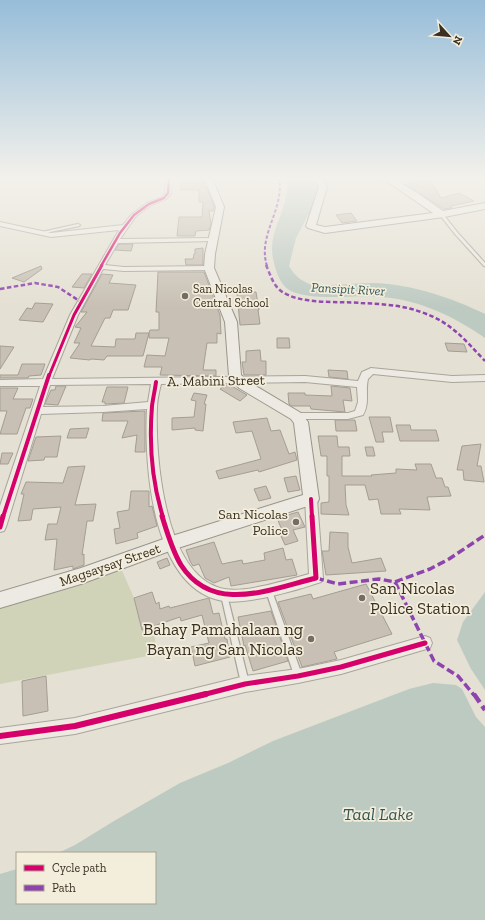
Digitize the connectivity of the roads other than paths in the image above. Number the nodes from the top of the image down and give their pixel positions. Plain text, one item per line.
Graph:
1 (130, 221) edge
2 (217, 221) edge
3 (313, 221) edge
4 (391, 221) edge
5 (446, 221) edge
6 (0, 224) edge
7 (78, 225) dead end
8 (125, 227) junction
9 (40, 233) junction
10 (213, 240) junction
11 (117, 241) junction
12 (485, 265) edge
13 (100, 267) junction
14 (209, 268) junction
15 (485, 378) edge
16 (238, 380) junction
17 (156, 382) junction
18 (0, 383) edge
19 (46, 383) junction
20 (362, 384) junction
21 (152, 406) junction
22 (36, 411) junction
23 (296, 416) junction
24 (311, 499) junction
25 (0, 527) edge
26 (172, 543) junction
27 (268, 589) junction
28 (224, 595) junction
29 (0, 600) edge
30 (425, 643) dead end
31 (298, 676) junction
32 (245, 684) junction
33 (0, 736) edge

1 - 8 street
2 - 10 main road
3 - 4 main road
5 - 12 lane
6 - 9 street
7 - 9 lane
8 - 9 street
8 - 11 street
10 - 11 street
10 - 14 main road
11 - 13 street
13 - 14 street
13 - 19 street
14 - 16 main road
15 - 20 street
16 - 17 street, A. Mabini Street
16 - 20 street, A. Mabini Street
16 - 23 main road
17 - 19 street, A. Mabini Street
17 - 21 street
18 - 19 street, A. Mabini Street
19 - 22 street
20 - 23 street
21 - 22 street
21 - 26 street
22 - 25 street
23 - 24 main road
24 - 26 main road, Magsaysay Street
24 - 27 street
26 - 28 street
26 - 29 main road, Magsaysay Street
27 - 28 street
27 - 31 lane
28 - 32 lane
30 - 31 street
31 - 32 street
32 - 33 street

